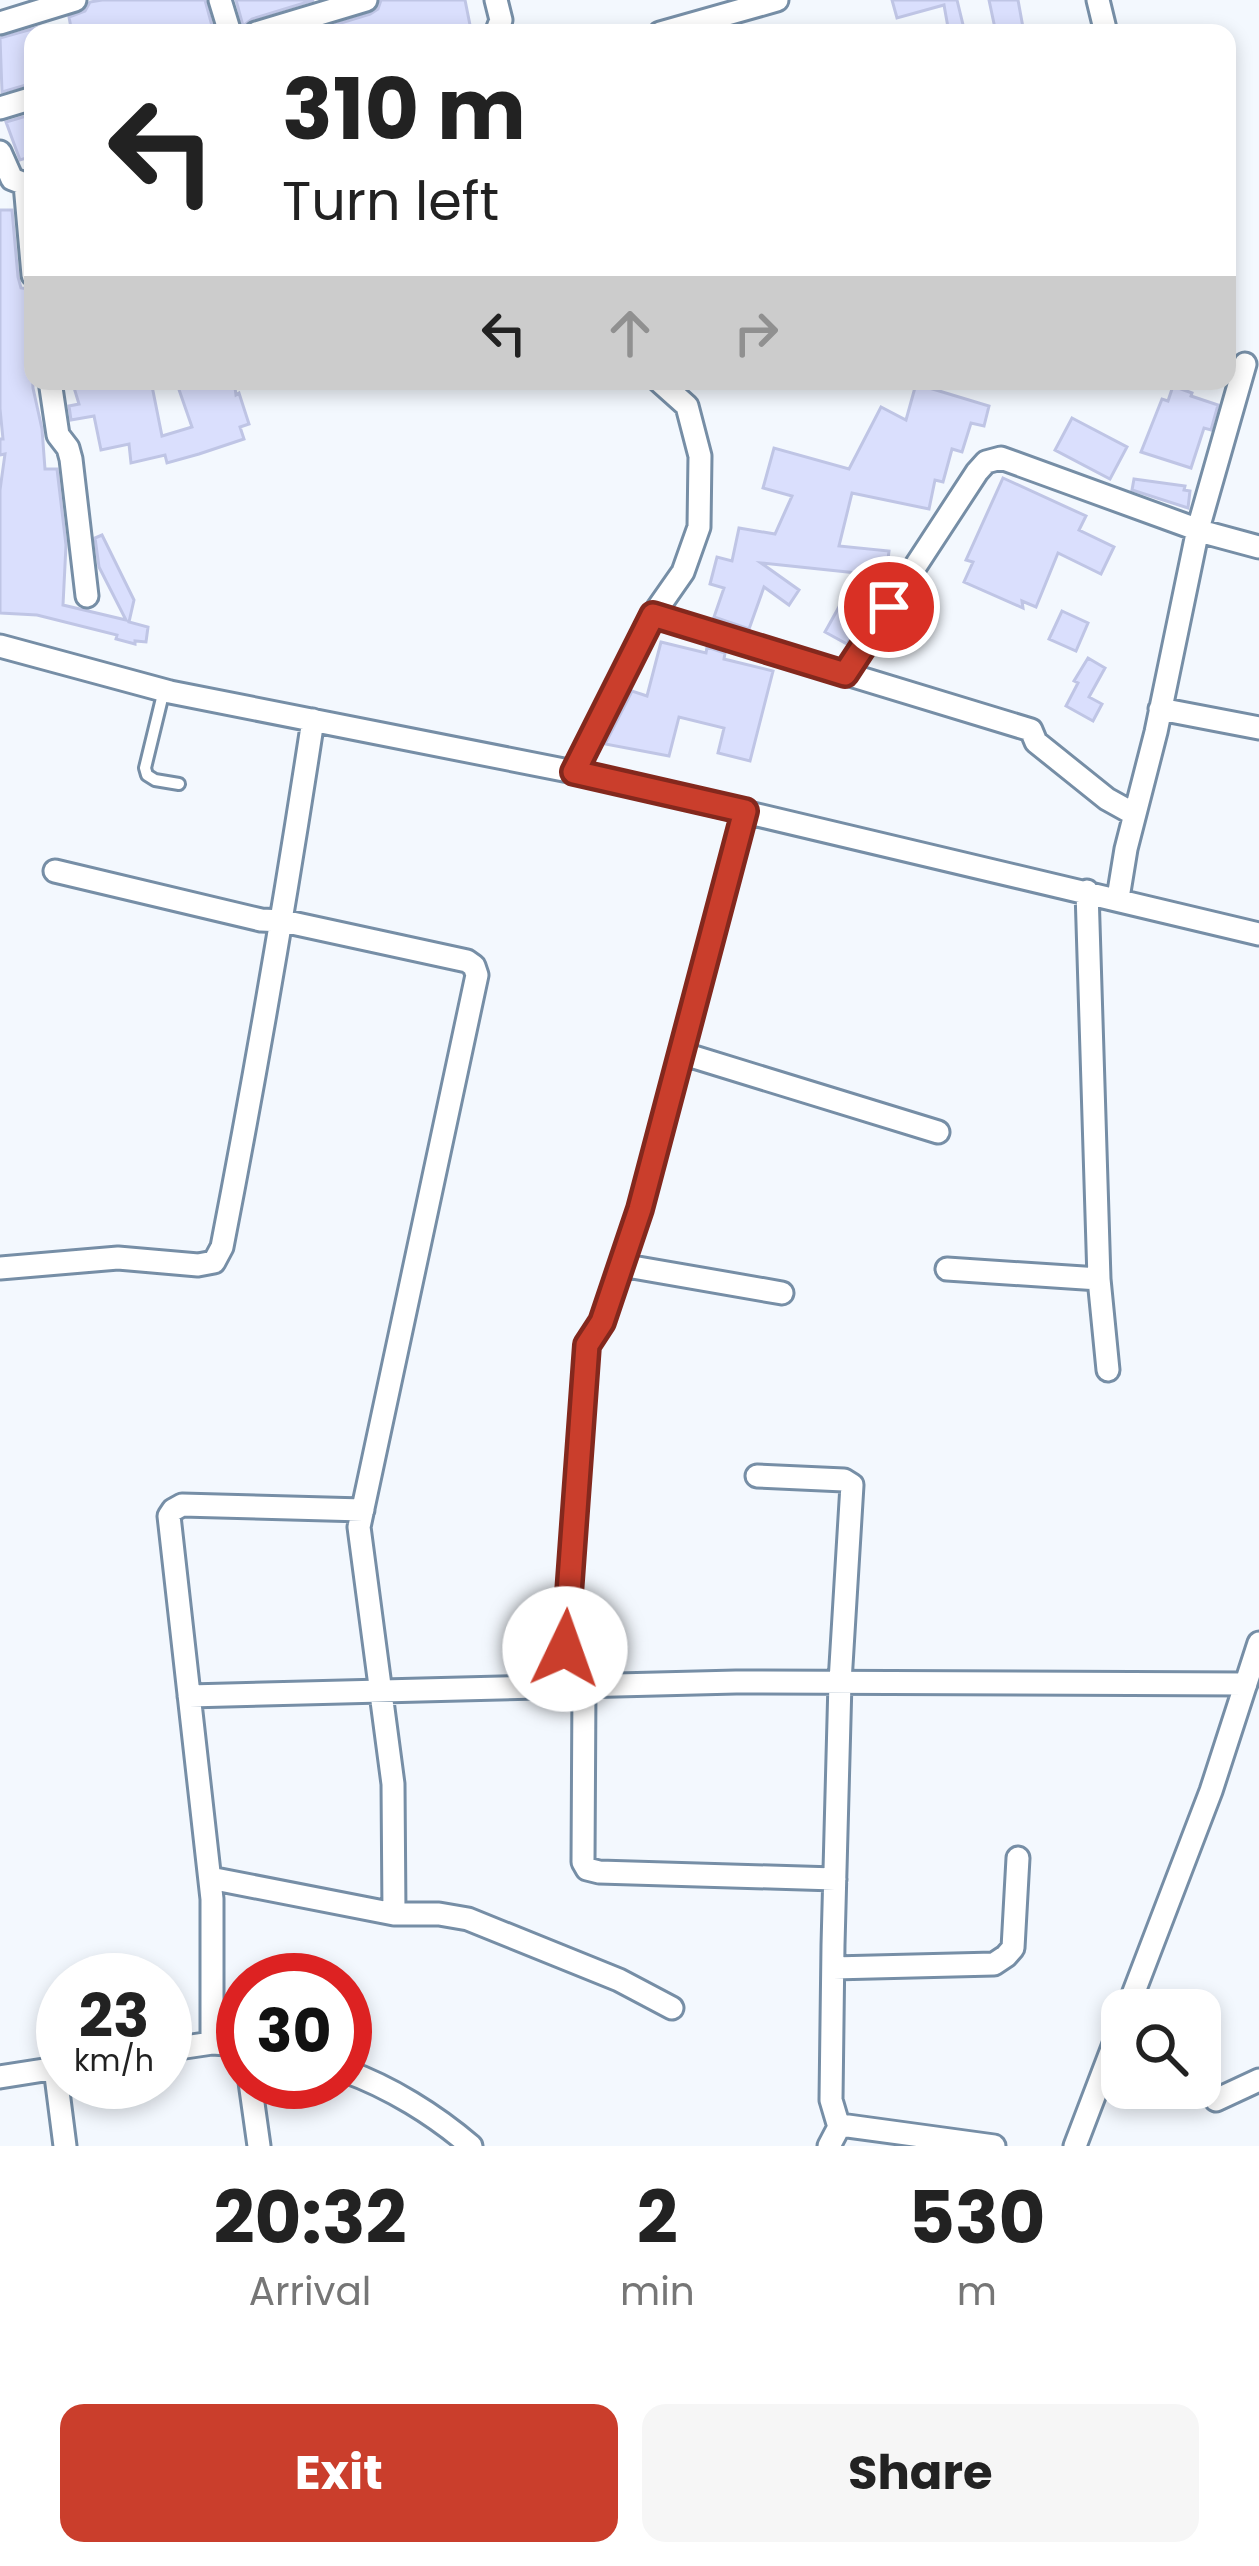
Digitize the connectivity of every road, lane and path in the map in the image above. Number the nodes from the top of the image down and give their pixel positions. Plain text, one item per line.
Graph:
1 (75, 0) edge
2 (366, 0) edge
3 (777, 0) edge
4 (0, 22) edge
5 (286, 24) edge
6 (692, 24) edge
7 (0, 152) edge
8 (24, 181) edge
9 (1245, 364) dead end
10 (51, 390) edge
11 (669, 390) edge
12 (1198, 530) junction
13 (1259, 547) edge
14 (87, 596) dead end
15 (653, 615) junction
16 (0, 646) edge
17 (845, 674) junction
18 (164, 690) junction
19 (1160, 709) junction
20 (313, 720) junction
21 (1259, 728) edge
22 (574, 772) junction
23 (179, 784) dead end
24 (745, 811) junction
25 (1134, 814) junction
26 (55, 871) dead end
27 (1087, 891) junction
28 (1118, 898) junction
29 (283, 921) junction
30 (1259, 934) edge
31 (681, 1053) junction
32 (938, 1132) dead end
33 (621, 1265) junction
34 (0, 1268) edge
35 (946, 1269) dead end
36 (1099, 1279) junction
37 (782, 1294) dead end
38 (1108, 1370) dead end
39 (758, 1476) dead end
40 (363, 1510) junction
41 (1259, 1643) edge
42 (840, 1682) junction
43 (1246, 1684) junction
44 (574, 1686) junction
45 (383, 1691) junction
46 (189, 1696) junction
47 (1018, 1858) dead end
48 (210, 1878) junction
49 (835, 1880) junction
50 (394, 1914) junction
51 (833, 1968) junction
52 (1135, 1989) edge
53 (672, 2008) dead end
54 (212, 2043) junction
55 (216, 2043) edge
56 (192, 2046) edge
57 (36, 2071) edge
58 (0, 2077) edge
59 (1101, 2078) edge
60 (1259, 2080) edge
61 (372, 2081) edge
62 (1221, 2099) edge
63 (62, 2109) edge
64 (254, 2109) edge
65 (834, 2136) edge
66 (65, 2146) edge
67 (259, 2146) edge
68 (471, 2146) edge
69 (994, 2146) edge
70 (1075, 2146) edge

1 - 4 street
2 - 5 street
3 - 6 street
7 - 8 street
9 - 12 street
10 - 14 street
11 - 15 street
12 - 13 street
12 - 17 street
12 - 19 street
15 - 17 street
15 - 22 street
16 - 18 street
17 - 25 street
18 - 20 street
18 - 23 lane
19 - 21 street
19 - 25 street
20 - 22 street
20 - 29 street
22 - 24 street
24 - 27 street
24 - 31 street
25 - 28 street
26 - 29 street
27 - 28 street
27 - 36 street
28 - 30 street
29 - 34 street
29 - 40 street
31 - 32 street
31 - 33 street
33 - 37 street
33 - 44 street
35 - 36 street
36 - 38 street
39 - 42 street
40 - 45 street
40 - 46 street
41 - 43 street
42 - 43 street
42 - 44 street
42 - 49 street
43 - 52 street
44 - 45 street
44 - 49 street
45 - 46 street
45 - 50 street
46 - 48 street
47 - 51 street
48 - 50 street
48 - 54 street
49 - 51 street
50 - 53 street
51 - 65 street
54 - 55 street
54 - 56 street
57 - 58 street
59 - 70 street
60 - 62 street
61 - 68 street
63 - 66 street
64 - 67 street
65 - 69 street

